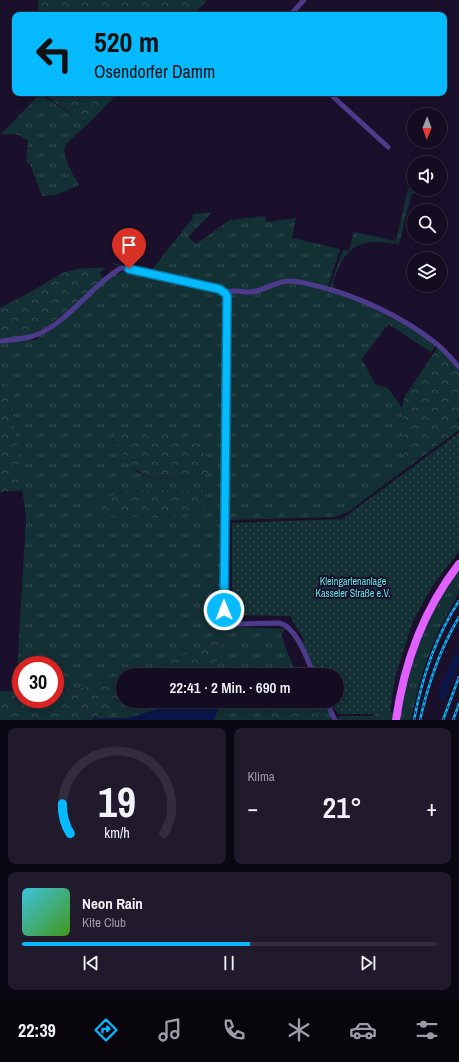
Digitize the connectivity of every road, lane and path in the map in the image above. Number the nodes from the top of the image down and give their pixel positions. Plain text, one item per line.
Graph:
1 (304, 0) edge
2 (293, 12) edge
3 (332, 96) edge
4 (388, 148) dead end
5 (225, 293) junction
6 (0, 341) edge
7 (459, 367) edge
8 (459, 564) edge
9 (311, 668) edge
10 (330, 708) edge
11 (336, 720) edge
12 (396, 720) edge

1 - 2 street
3 - 4 street
5 - 6 street
5 - 7 street
5 - 9 street
8 - 12 main road
10 - 11 street

